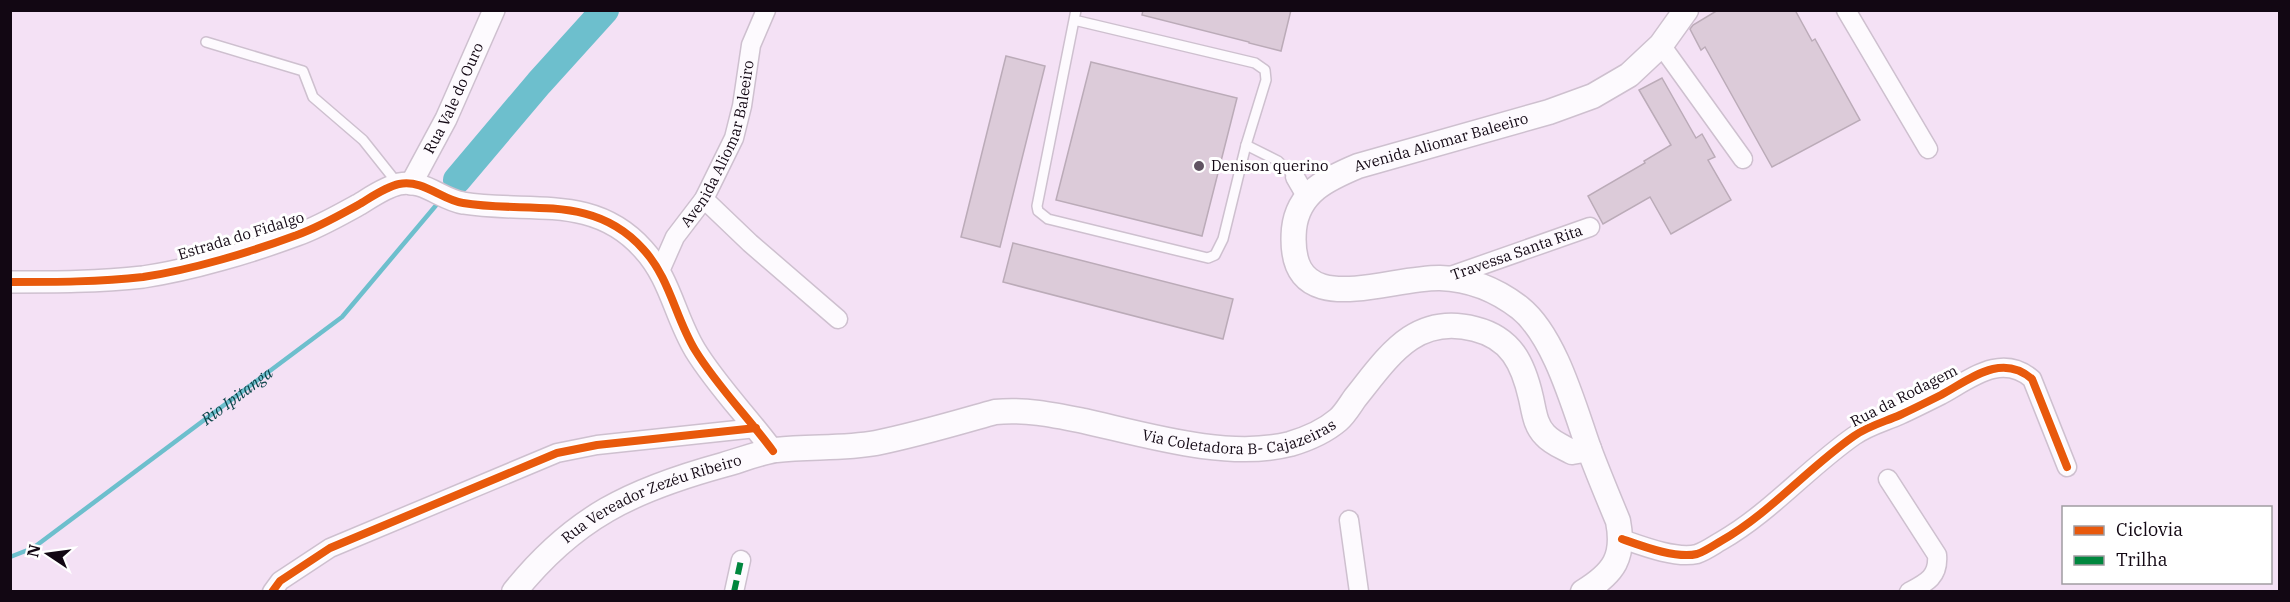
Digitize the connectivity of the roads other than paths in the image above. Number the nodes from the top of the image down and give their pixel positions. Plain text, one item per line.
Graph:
1 (494, 10) edge
2 (766, 10) edge
3 (1686, 10) edge
4 (1845, 10) edge
5 (1075, 15) edge
6 (206, 42) dead end
7 (1661, 45) junction
8 (1246, 145) junction
9 (1928, 149) dead end
10 (1743, 159) dead end
11 (405, 184) junction
12 (1300, 187) junction
13 (704, 199) junction
14 (1590, 227) dead end
15 (660, 271) junction
16 (1443, 279) junction
17 (10, 282) edge
18 (838, 319) dead end
19 (756, 428) junction
20 (810, 447) joint
21 (773, 451) junction
22 (1581, 451) junction
23 (2067, 466) dead end
24 (1888, 479) dead end
25 (1349, 520) dead end
26 (1622, 539) junction
27 (741, 561) dead end
28 (272, 591) edge
29 (514, 591) edge
30 (734, 591) edge
31 (1359, 591) edge
32 (1583, 591) edge
33 (1909, 591) edge

1 - 11 street, Rua Vale do Ouro
2 - 13 street, Avenida Aliomar Baleeiro
3 - 7 main road, Avenida Aliomar Baleeiro
4 - 9 street
5 - 8 lane
5 - 8 lane
6 - 11 lane
7 - 10 street
7 - 12 main road, Avenida Aliomar Baleeiro
8 - 12 lane
11 - 15 street
11 - 17 street, Estrada do Fidalgo
12 - 16 main road
13 - 15 street, Avenida Aliomar Baleeiro
13 - 18 street
14 - 16 street, Travessa Santa Rita
15 - 19 street
16 - 22 main road
19 - 21 street
19 - 28 street
20 - 21 main road, Rua Vereador Zezéu Ribeiro
20 - 22 main road, Via Coletadora B- Cajazeiras
21 - 29 main road, Rua Vereador Zezéu Ribeiro
22 - 26 main road
23 - 26 street, Rua da Rodagem
24 - 33 street
25 - 31 street
26 - 32 main road
27 - 30 street

